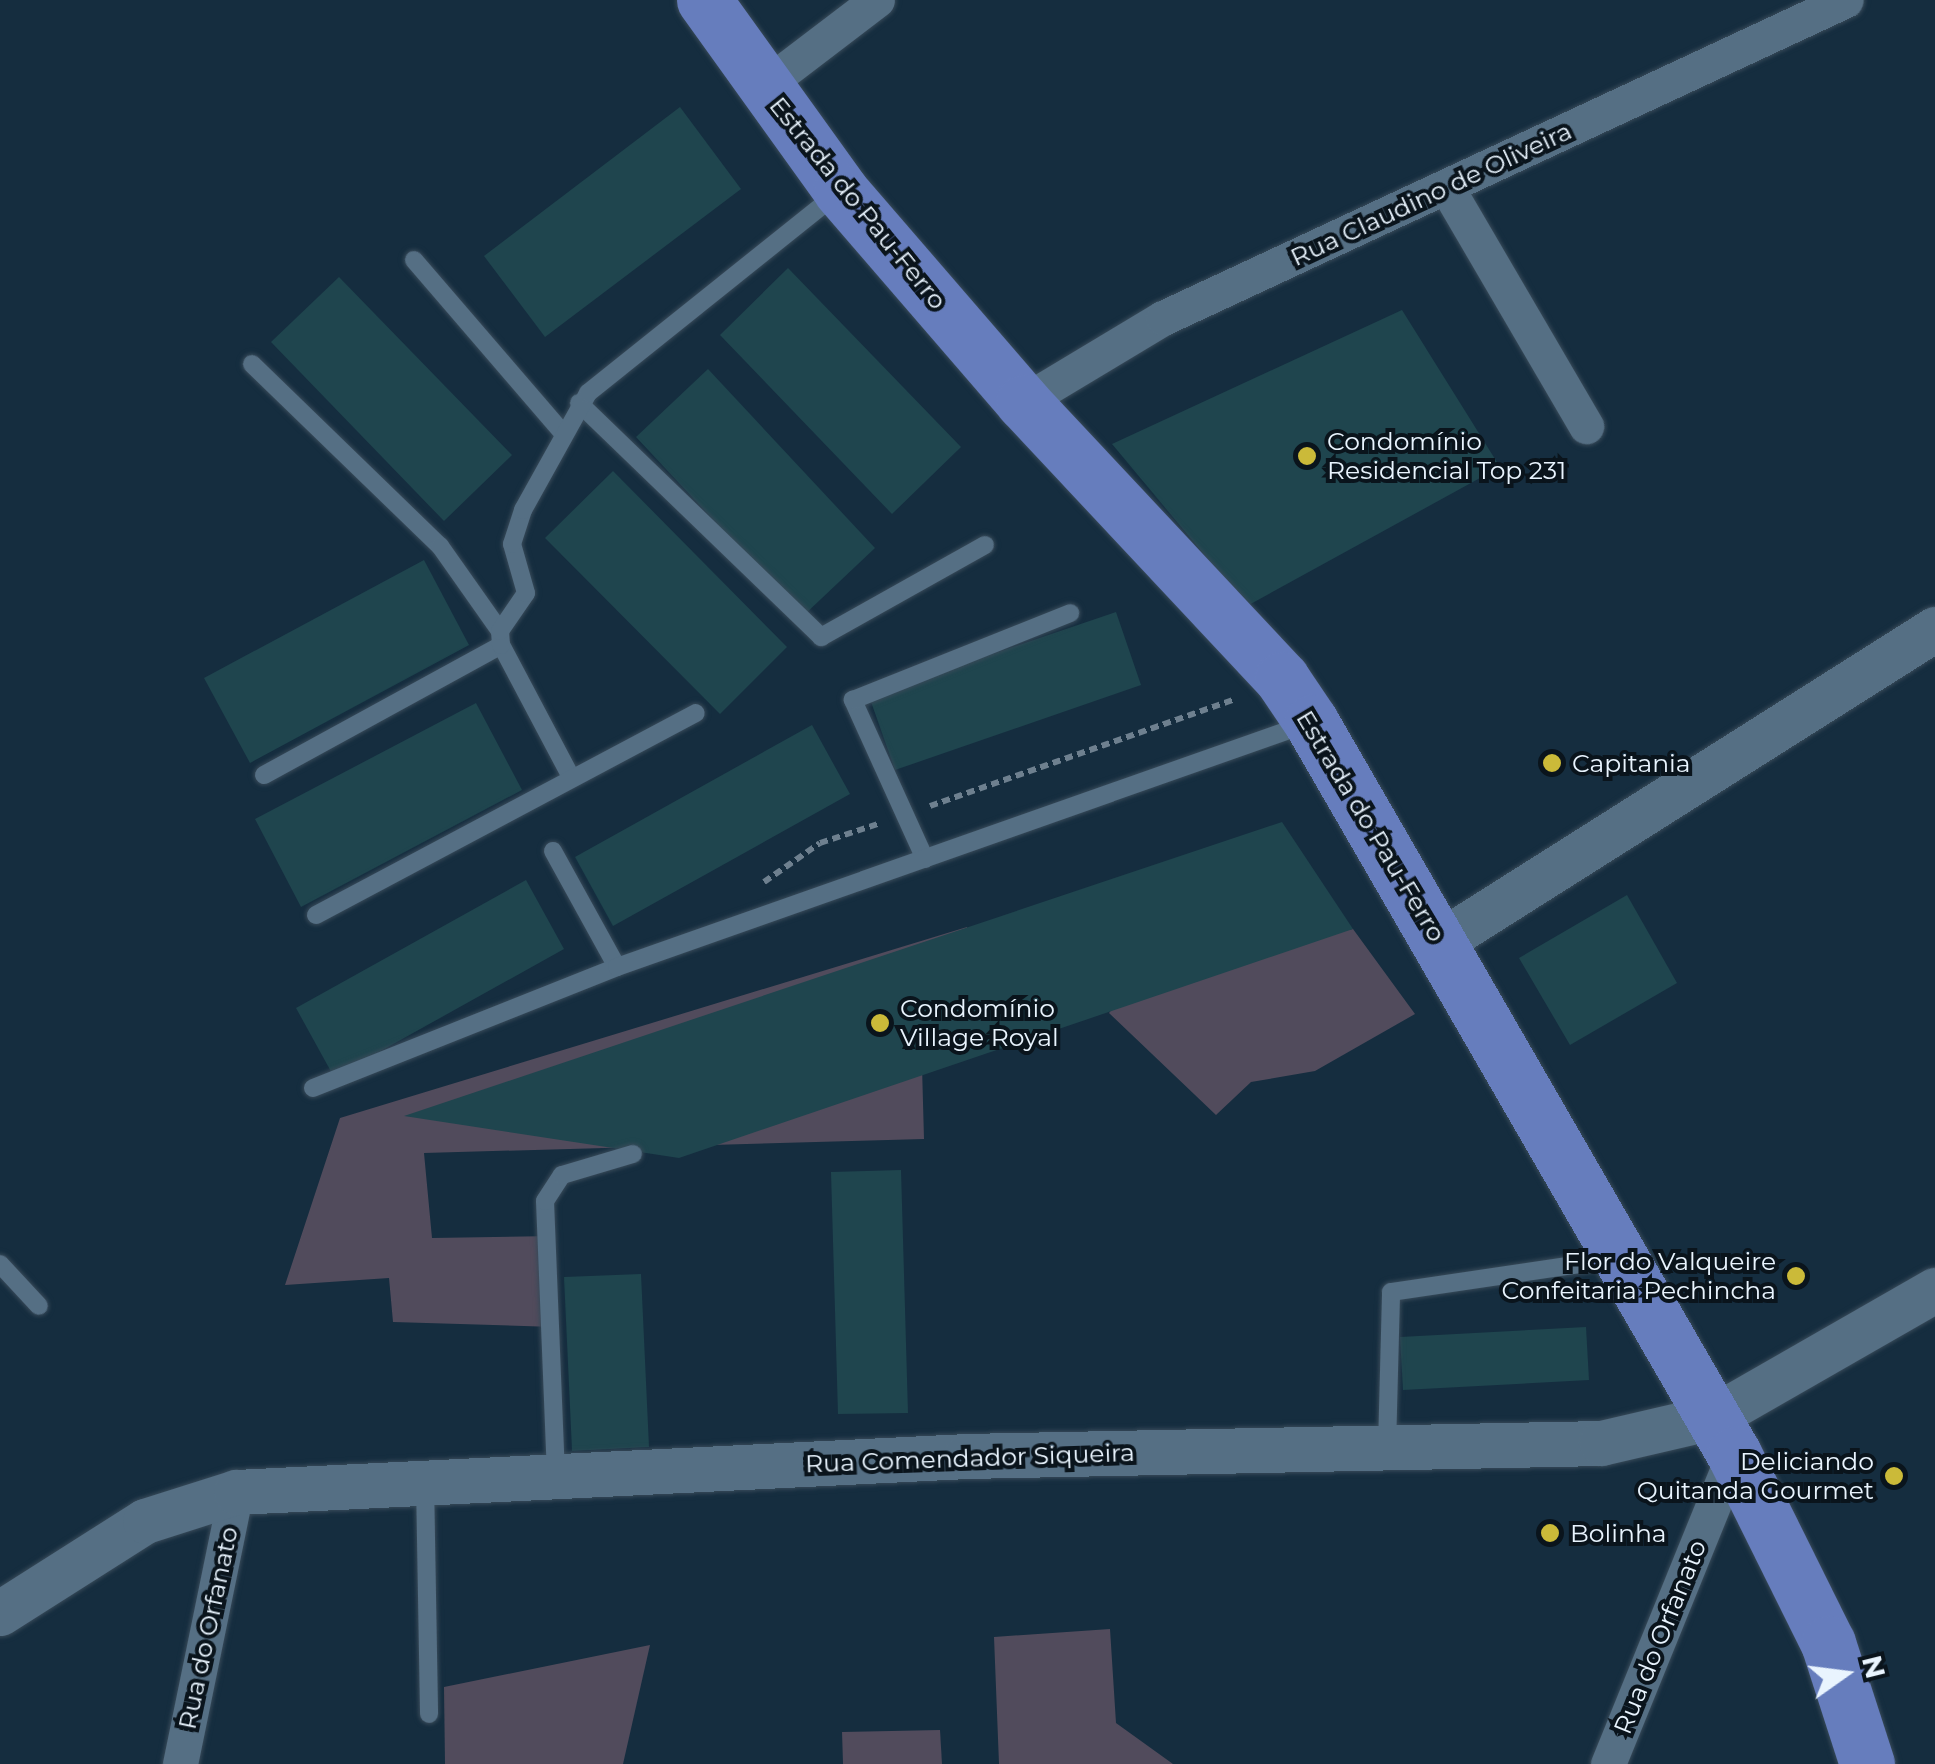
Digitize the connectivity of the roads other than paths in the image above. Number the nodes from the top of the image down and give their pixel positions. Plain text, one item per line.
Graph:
1 (704, 0) edge
2 (877, 0) edge
3 (1846, 0) edge
4 (764, 86) junction
5 (1447, 188) junction
6 (841, 191) junction
7 (414, 260) dead end
8 (252, 364) dead end
9 (1023, 402) junction
10 (579, 403) junction
11 (1586, 426) dead end
12 (563, 433) junction
13 (986, 545) dead end
14 (1070, 613) dead end
15 (1935, 628) edge
16 (501, 638) junction
17 (696, 713) dead end
18 (1311, 722) junction
19 (264, 775) dead end
20 (571, 776) junction
21 (553, 851) dead end
22 (925, 858) junction
23 (316, 915) dead end
24 (1440, 942) junction
25 (617, 967) junction
26 (314, 1088) dead end
27 (633, 1154) dead end
28 (1620, 1258) junction
29 (0, 1264) edge
30 (1935, 1290) edge
31 (39, 1306) dead end
32 (1724, 1436) junction
33 (1387, 1448) junction
34 (556, 1475) junction
35 (424, 1481) junction
36 (236, 1492) junction
37 (0, 1613) edge
38 (429, 1714) dead end
39 (180, 1764) edge
40 (1608, 1764) edge
41 (1868, 1764) edge

1 - 4 main road, Estrada do Pau-Ferro
2 - 4 street
3 - 5 street, Rua Claudino de Oliveira
4 - 6 main road, Estrada do Pau-Ferro
5 - 9 street, Rua Claudino de Oliveira
5 - 11 street
6 - 9 main road, Estrada do Pau-Ferro
6 - 10 lane
7 - 12 lane
8 - 16 lane
9 - 18 main road, Estrada do Pau-Ferro
10 - 12 lane
10 - 13 lane
12 - 16 lane
14 - 22 lane
15 - 24 street
16 - 19 lane
16 - 20 lane
17 - 20 lane
18 - 22 lane
18 - 24 main road, Estrada do Pau-Ferro
20 - 23 lane
21 - 25 lane
22 - 25 lane
24 - 28 main road, Estrada do Pau-Ferro
25 - 26 lane
27 - 34 lane
28 - 32 main road, Estrada do Pau-Ferro
28 - 33 lane
29 - 31 lane
30 - 32 street, Rua Comendador Siqueira
32 - 33 street, Rua Comendador Siqueira
32 - 40 street, Rua do Orfanato
32 - 41 main road, Estrada do Pau-Ferro
33 - 34 street, Rua Comendador Siqueira
34 - 35 street, Rua Comendador Siqueira
35 - 36 street, Rua Comendador Siqueira
35 - 38 lane
36 - 37 street, Rua Comendador Siqueira
36 - 39 street, Rua do Orfanato

